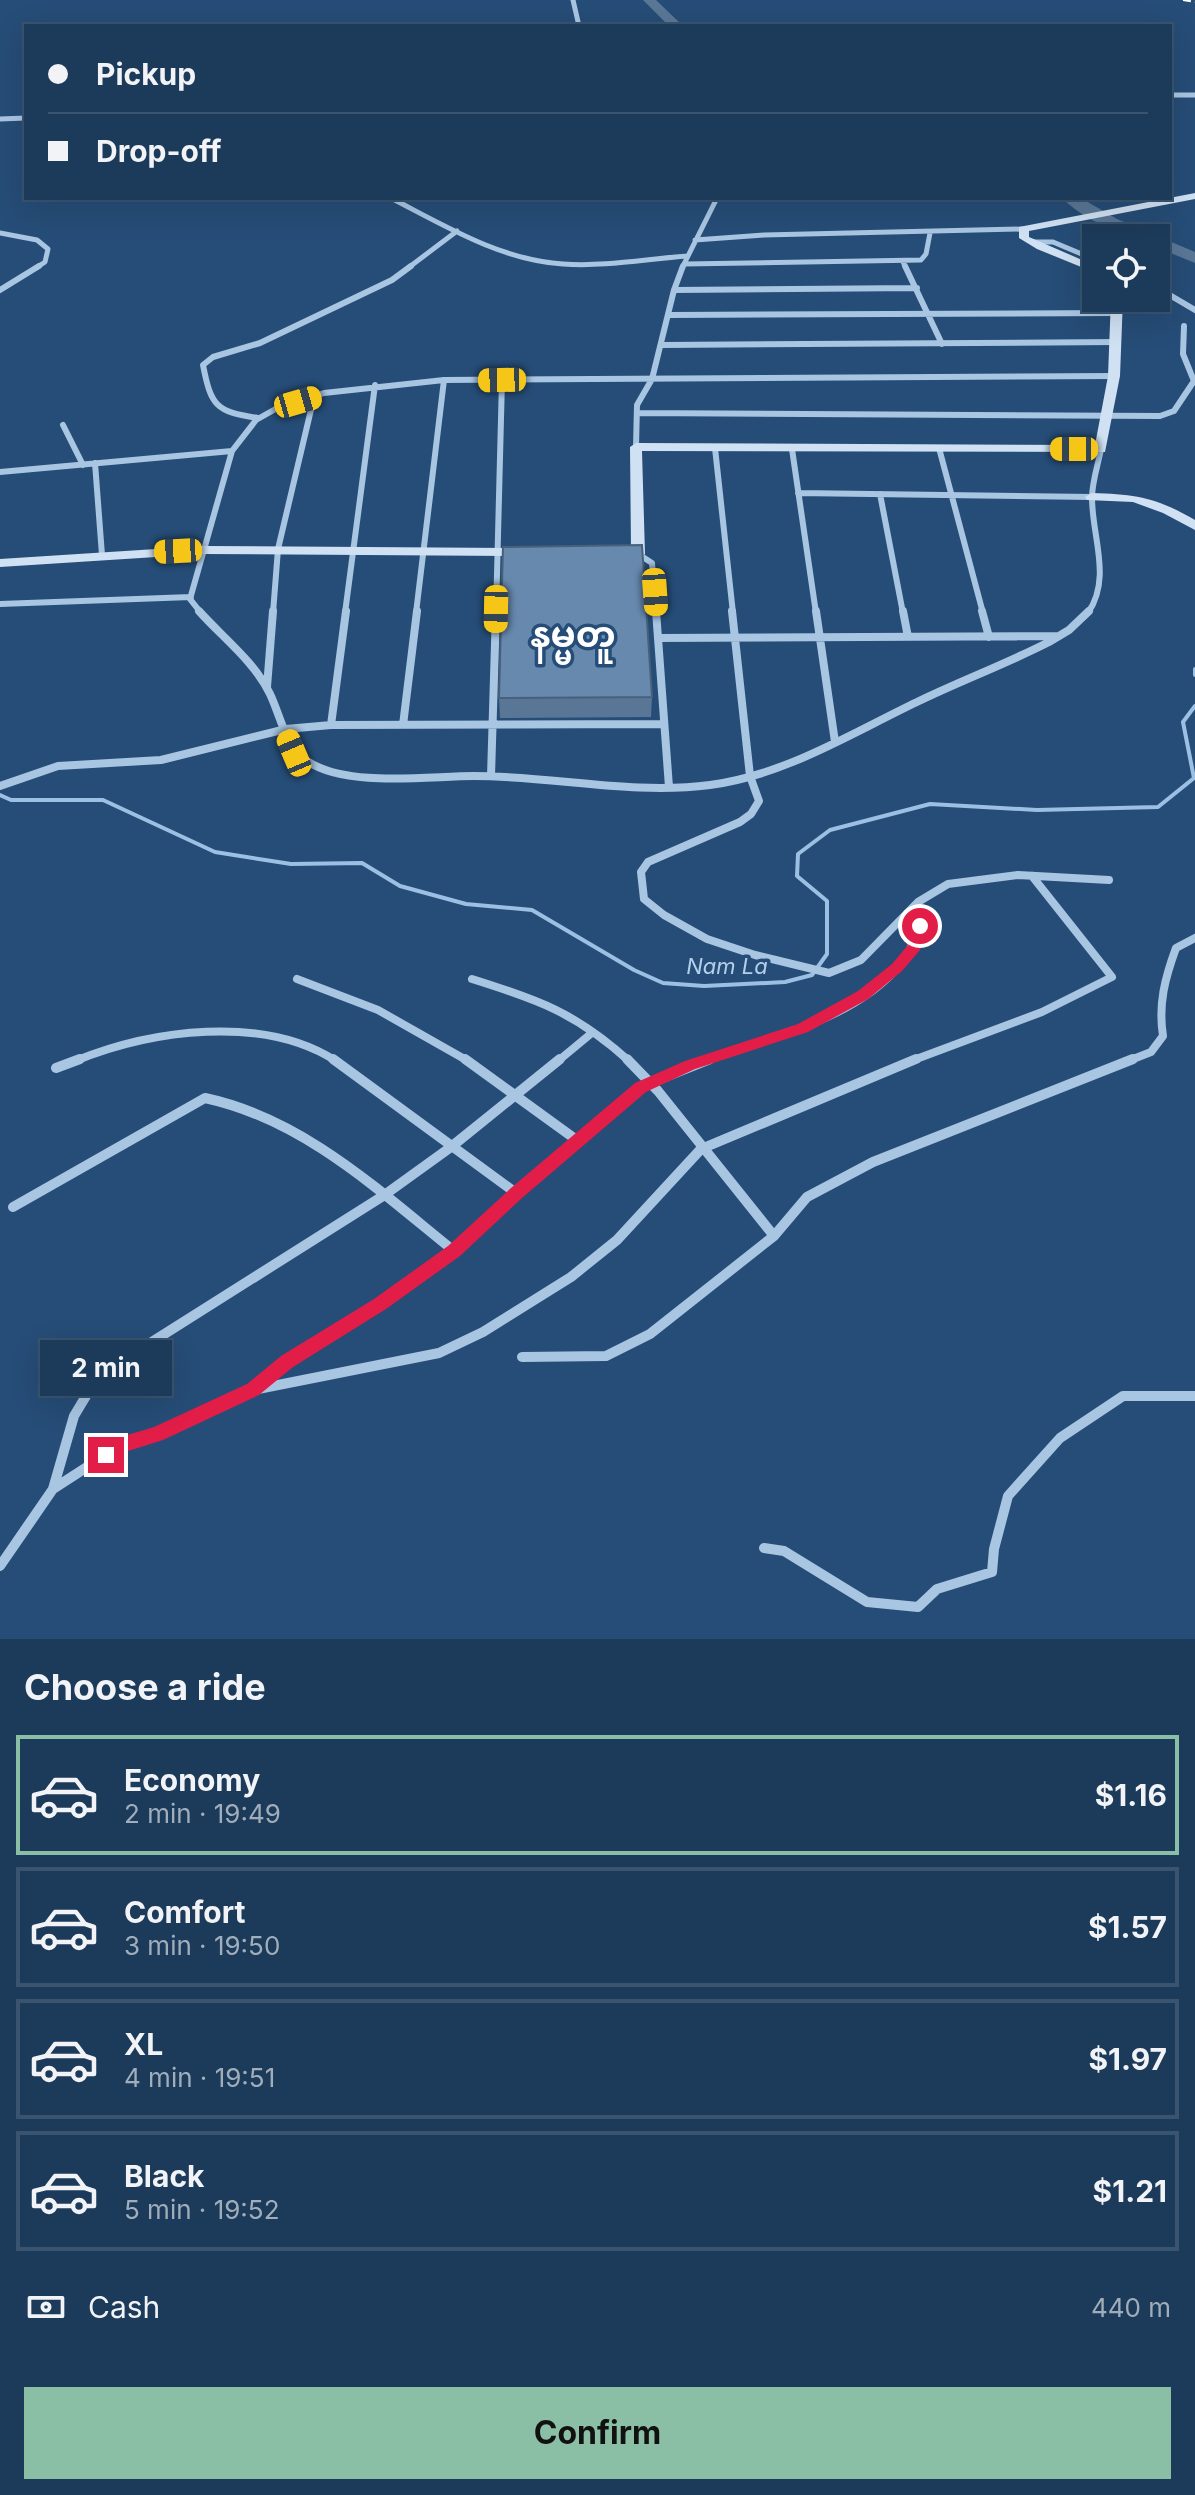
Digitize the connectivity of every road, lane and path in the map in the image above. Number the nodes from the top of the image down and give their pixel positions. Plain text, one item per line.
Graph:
1 (573, 0) edge
2 (579, 24) edge
3 (1172, 95) edge
4 (1195, 95) edge
5 (24, 118) edge
6 (0, 119) edge
7 (1195, 196) edge
8 (395, 200) edge
9 (716, 200) edge
10 (1170, 200) edge
11 (1172, 200) edge
12 (1028, 227) junction
13 (457, 231) junction
14 (0, 233) edge
15 (930, 233) junction
16 (695, 240) junction
17 (1032, 242) junction
18 (1082, 254) edge
19 (685, 260) junction
20 (903, 262) junction
21 (1082, 264) edge
22 (917, 288) junction
23 (0, 290) edge
24 (674, 290) junction
25 (1170, 295) edge
26 (1195, 310) edge
27 (930, 313) junction
28 (1115, 313) joint
29 (669, 315) junction
30 (1184, 326) dead end
31 (1117, 342) junction
32 (942, 344) junction
33 (662, 345) junction
34 (1185, 363) junction
35 (1195, 364) edge
36 (1114, 376) junction
37 (652, 379) junction
38 (444, 380) junction
39 (502, 380) junction
40 (375, 385) junction
41 (314, 397) junction
42 (637, 413) junction
43 (1108, 416) junction
44 (258, 418) junction
45 (63, 425) dead end
46 (636, 447) junction
47 (715, 448) junction
48 (939, 448) junction
49 (792, 449) junction
50 (1101, 449) junction
51 (232, 451) junction
52 (95, 463) junction
53 (83, 465) junction
54 (0, 472) edge
55 (798, 493) junction
56 (880, 494) junction
57 (952, 495) junction
58 (1092, 497) junction
59 (1195, 526) edge
60 (278, 549) junction
61 (203, 550) junction
62 (353, 550) junction
63 (424, 551) junction
64 (497, 551) junction
65 (528, 552) edge
66 (607, 554) edge
67 (638, 554) junction
68 (102, 555) junction
69 (0, 563) edge
70 (191, 597) junction
71 (0, 604) edge
72 (1059, 636) junction
73 (908, 637) junction
74 (989, 637) junction
75 (658, 638) junction
76 (735, 638) junction
77 (820, 638) junction
78 (267, 688) junction
79 (493, 724) junction
80 (662, 724) junction
81 (331, 725) junction
82 (403, 725) junction
83 (286, 729) junction
84 (835, 742) junction
85 (491, 776) junction
86 (750, 776) junction
87 (0, 786) edge
88 (669, 787) junction
89 (1032, 876) junction
90 (1109, 880) dead end
91 (908, 913) junction
92 (1195, 938) edge
93 (1184, 942) junction
94 (1195, 946) edge
95 (297, 979) dead end
96 (472, 979) dead end
97 (593, 1032) junction
98 (56, 1068) dead end
99 (649, 1083) junction
100 (514, 1093) junction
101 (578, 1141) junction
102 (451, 1147) junction
103 (701, 1149) junction
104 (516, 1193) junction
105 (383, 1196) junction
106 (13, 1207) dead end
107 (774, 1236) junction
108 (454, 1251) junction
109 (522, 1357) dead end
110 (253, 1390) junction
111 (1195, 1396) edge
112 (53, 1489) junction
113 (764, 1548) dead end
114 (0, 1566) edge

1 - 2 street
3 - 4 street
5 - 6 street
7 - 11 main road
8 - 13 street
9 - 16 street
10 - 12 main road
12 - 15 street
12 - 17 main road
13 - 19 street
13 - 44 street
14 - 23 street
15 - 16 street
15 - 20 street
16 - 19 street
17 - 18 street
17 - 21 main road
19 - 20 street
19 - 24 street
20 - 22 street
22 - 24 street
22 - 27 street
24 - 29 street
25 - 26 street
27 - 28 street
27 - 29 street
27 - 32 street
28 - 31 main road
29 - 33 street
30 - 34 street
31 - 32 street
31 - 36 main road
32 - 33 street
33 - 37 street
34 - 35 street
34 - 43 street
36 - 37 street
36 - 43 main road
37 - 39 street
37 - 42 street
38 - 39 street
38 - 40 street
38 - 63 street
39 - 64 street
40 - 41 street
40 - 62 street
41 - 44 street
41 - 60 street
42 - 43 street
42 - 46 street
43 - 50 main road
44 - 51 street
45 - 53 street
46 - 47 main road
46 - 67 main road
47 - 49 main road
47 - 76 street
48 - 49 main road
48 - 50 main road
48 - 57 street
49 - 55 street
50 - 58 street
51 - 52 street
51 - 61 street
52 - 53 street
52 - 68 street
53 - 54 street
55 - 56 street
55 - 77 street
56 - 57 street
56 - 73 street
57 - 58 street
57 - 74 street
58 - 59 main road
58 - 72 street
60 - 61 main road
60 - 62 main road
60 - 78 street
61 - 68 main road
61 - 70 street
62 - 63 main road
62 - 81 street
63 - 64 main road
63 - 82 street
64 - 65 main road
64 - 79 street
66 - 67 main road
67 - 75 street
68 - 69 main road
70 - 71 street
70 - 78 street
72 - 74 street
72 - 84 street
73 - 74 street
73 - 77 street
75 - 76 street
75 - 80 street
76 - 77 street
76 - 86 street
77 - 84 street
78 - 83 street
79 - 80 street
79 - 82 street
79 - 85 street
80 - 88 street
81 - 82 street
81 - 83 street
83 - 85 street
83 - 87 street
84 - 86 street
85 - 88 street
86 - 88 street
86 - 91 street
89 - 90 street
89 - 91 street
89 - 103 street
91 - 99 street
92 - 93 street
93 - 94 street
93 - 107 street
95 - 100 street
96 - 97 street
97 - 99 street
97 - 100 street
98 - 102 street
99 - 101 street
99 - 103 street
100 - 101 street
100 - 102 street
101 - 104 street
102 - 104 street
102 - 105 street
103 - 107 street
103 - 110 street
104 - 108 street
105 - 106 street
105 - 108 street
105 - 112 street
107 - 109 street
108 - 110 street
110 - 112 street
111 - 113 street
112 - 114 street

